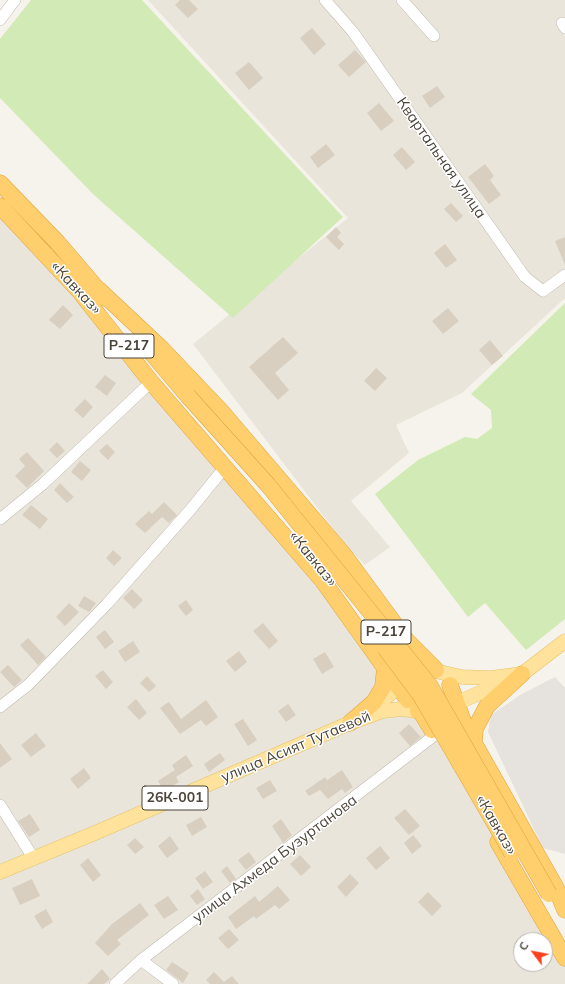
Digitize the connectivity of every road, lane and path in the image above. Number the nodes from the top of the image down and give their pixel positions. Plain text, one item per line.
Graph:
1 (15, 0) edge
2 (325, 0) edge
3 (402, 0) edge
4 (0, 20) edge
5 (434, 36) dead end
6 (0, 183) edge
7 (0, 206) edge
8 (565, 275) edge
9 (77, 288) junction
10 (99, 290) junction
11 (151, 382) junction
12 (185, 401) junction
13 (225, 467) junction
14 (0, 519) edge
15 (565, 641) edge
16 (385, 668) junction
17 (436, 670) junction
18 (522, 674) junction
19 (450, 685) junction
20 (411, 698) junction
21 (457, 703) junction
22 (0, 707) edge
23 (440, 710) junction
24 (350, 723) junction
25 (435, 735) junction
26 (474, 743) junction
27 (0, 804) edge
28 (34, 858) junction
29 (0, 872) edge
30 (544, 896) junction
31 (565, 910) edge
32 (565, 923) edge
33 (565, 957) edge
34 (142, 960) junction
35 (115, 984) edge
36 (173, 984) edge

1 - 4 street
2 - 8 street, Квартальная улица
3 - 5 street
6 - 10 highway, «Кавказ» / Р-217
7 - 9 highway, «Кавказ» / Р-217
9 - 11 highway, Р-217
9 - 12 highway, «Кавказ» / Р-217
10 - 12 highway, «Кавказ» / Р-217
10 - 17 highway
11 - 13 highway, Р-217
11 - 14 street
12 - 30 highway, «Кавказ» / Р-217, bridge
13 - 16 highway, Р-217
13 - 22 street
15 - 18 main road
16 - 20 highway, «Кавказ»
16 - 24 highway
17 - 18 main road
17 - 19 main road
17 - 20 main road
18 - 21 main road
18 - 26 highway
19 - 21 highway
19 - 23 main road
20 - 23 main road
20 - 24 main road
20 - 24 main road, улица Асият Тутаевой
20 - 25 highway, «Кавказ» / Р-217
21 - 23 main road
21 - 26 highway
24 - 28 main road, улица Асият Тутаевой / 26К-001
25 - 33 highway, «Кавказ» / Р-217
25 - 34 street, улица Ахмеда Бузуртанова
26 - 31 highway
27 - 28 street
28 - 29 main road, улица Асият Тутаевой / 26К-001
30 - 32 highway, «Кавказ» / Р-217
30 - 33 highway, «Кавказ» / Р-217
34 - 35 street, улица Ахмеда Бузуртанова
34 - 36 street

